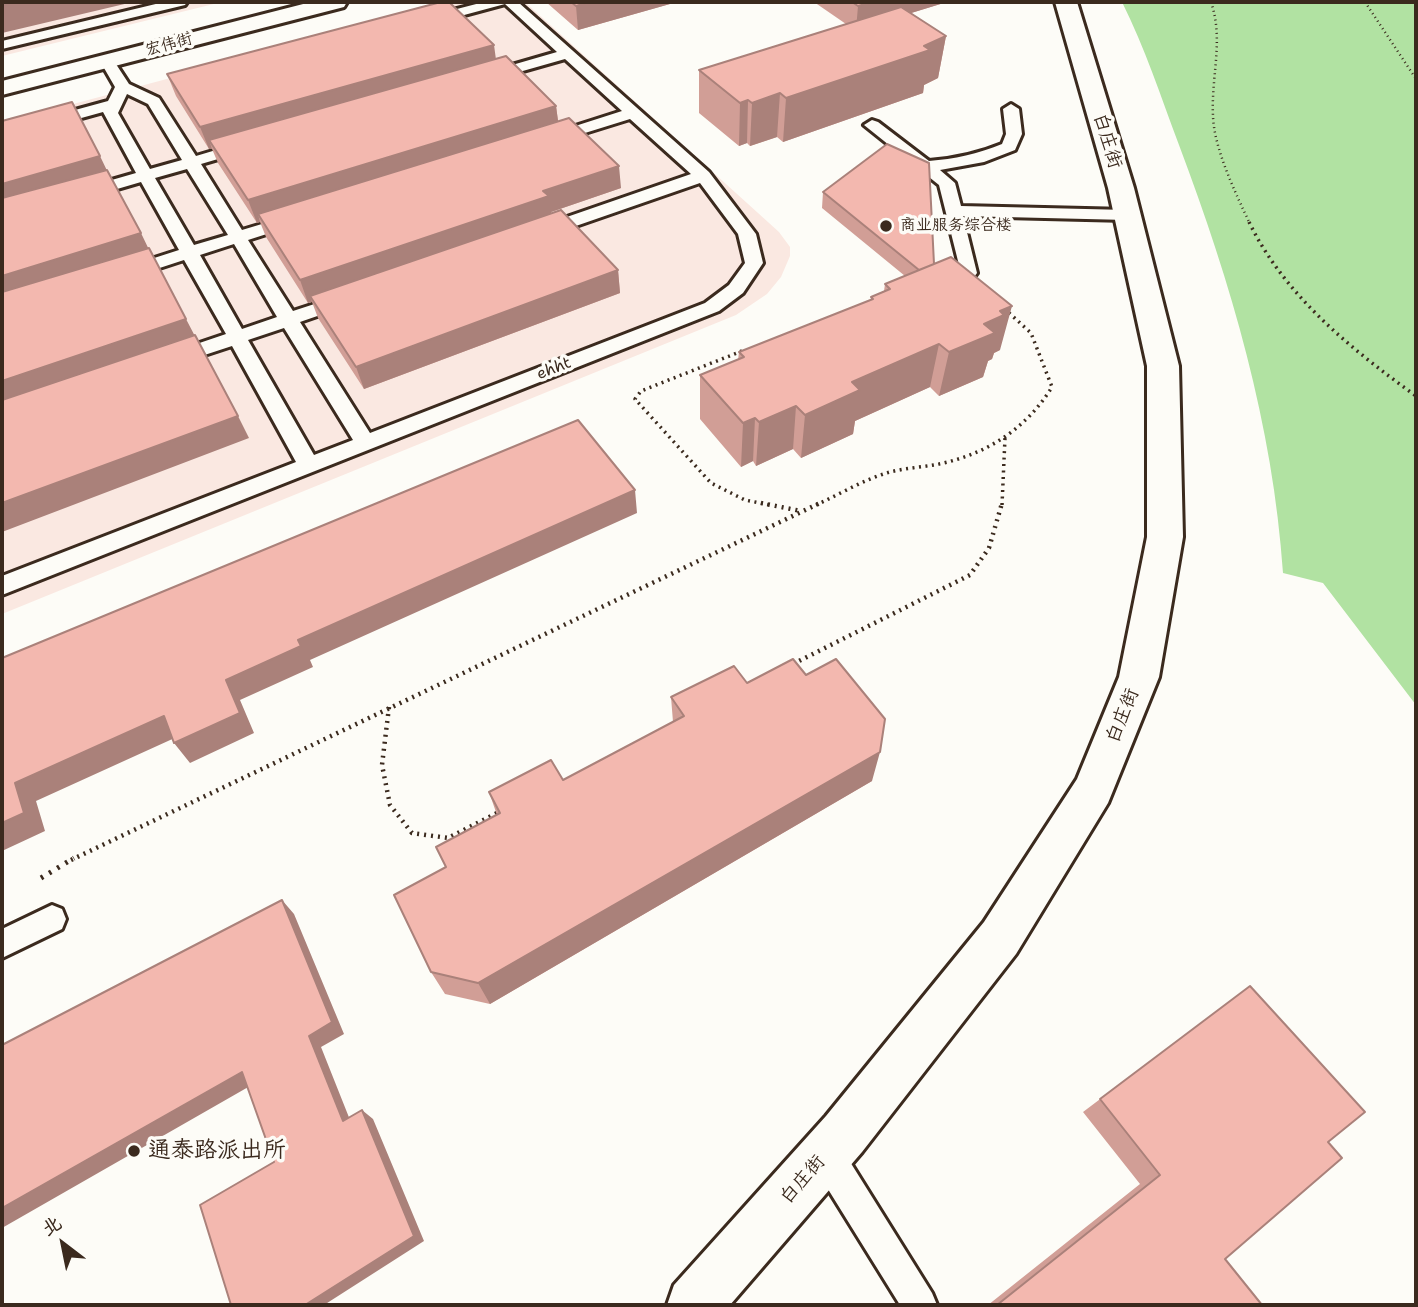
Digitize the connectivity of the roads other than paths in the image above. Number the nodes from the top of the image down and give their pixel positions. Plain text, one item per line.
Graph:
1 (180, 2) edge
2 (336, 2) edge
3 (499, 2) edge
4 (510, 2) edge
5 (1066, 2) edge
6 (96, 22) junction
7 (407, 26) edge
8 (2, 45) edge
9 (567, 54) junction
10 (113, 60) junction
11 (473, 81) edge
12 (123, 87) junction
13 (2, 88) edge
14 (169, 89) edge
15 (142, 96) junction
16 (114, 104) junction
17 (1011, 108) dead end
18 (632, 113) junction
19 (872, 125) edge
20 (2, 135) edge
21 (259, 143) edge
22 (527, 146) edge
23 (192, 162) junction
24 (926, 166) junction
25 (145, 176) junction
26 (703, 176) junction
27 (67, 199) edge
28 (954, 211) junction
29 (317, 212) edge
30 (1127, 215) junction
31 (238, 237) junction
32 (522, 239) edge
33 (189, 253) junction
34 (968, 273) edge
35 (114, 276) edge
36 (366, 292) edge
37 (289, 319) junction
38 (236, 337) junction
39 (158, 364) edge
40 (365, 443) junction
41 (309, 465) junction
42 (2, 586) edge
43 (52, 919) dead end
44 (2, 944) edge
45 (825, 1153) junction
46 (694, 1305) edge
47 (920, 1305) edge

1 - 6 lane
2 - 10 street, 宏伟街
3 - 7 lane
4 - 9 lane, ehht
5 - 30 street, 白庄街
6 - 8 lane
6 - 10 lane
9 - 11 lane
9 - 18 lane, ehht
10 - 12 lane
10 - 13 street, 宏伟街
12 - 15 lane
12 - 16 lane
14 - 15 lane
15 - 23 lane
16 - 20 lane
16 - 25 lane
17 - 24 lane
18 - 22 lane
18 - 26 lane, ehht
19 - 24 lane
21 - 23 lane
23 - 25 lane
23 - 31 lane
24 - 28 lane
25 - 27 lane
25 - 33 lane
26 - 32 lane
26 - 40 lane, ehht
28 - 30 lane
28 - 34 lane
29 - 31 lane
30 - 45 street, 白庄街
31 - 33 lane
31 - 37 lane
33 - 35 lane
33 - 38 lane
36 - 37 lane
37 - 38 lane
37 - 40 lane
38 - 39 lane
38 - 41 lane
40 - 41 lane, ehht
41 - 42 lane, ehht
43 - 44 lane
45 - 46 street, 白庄街
45 - 47 lane

